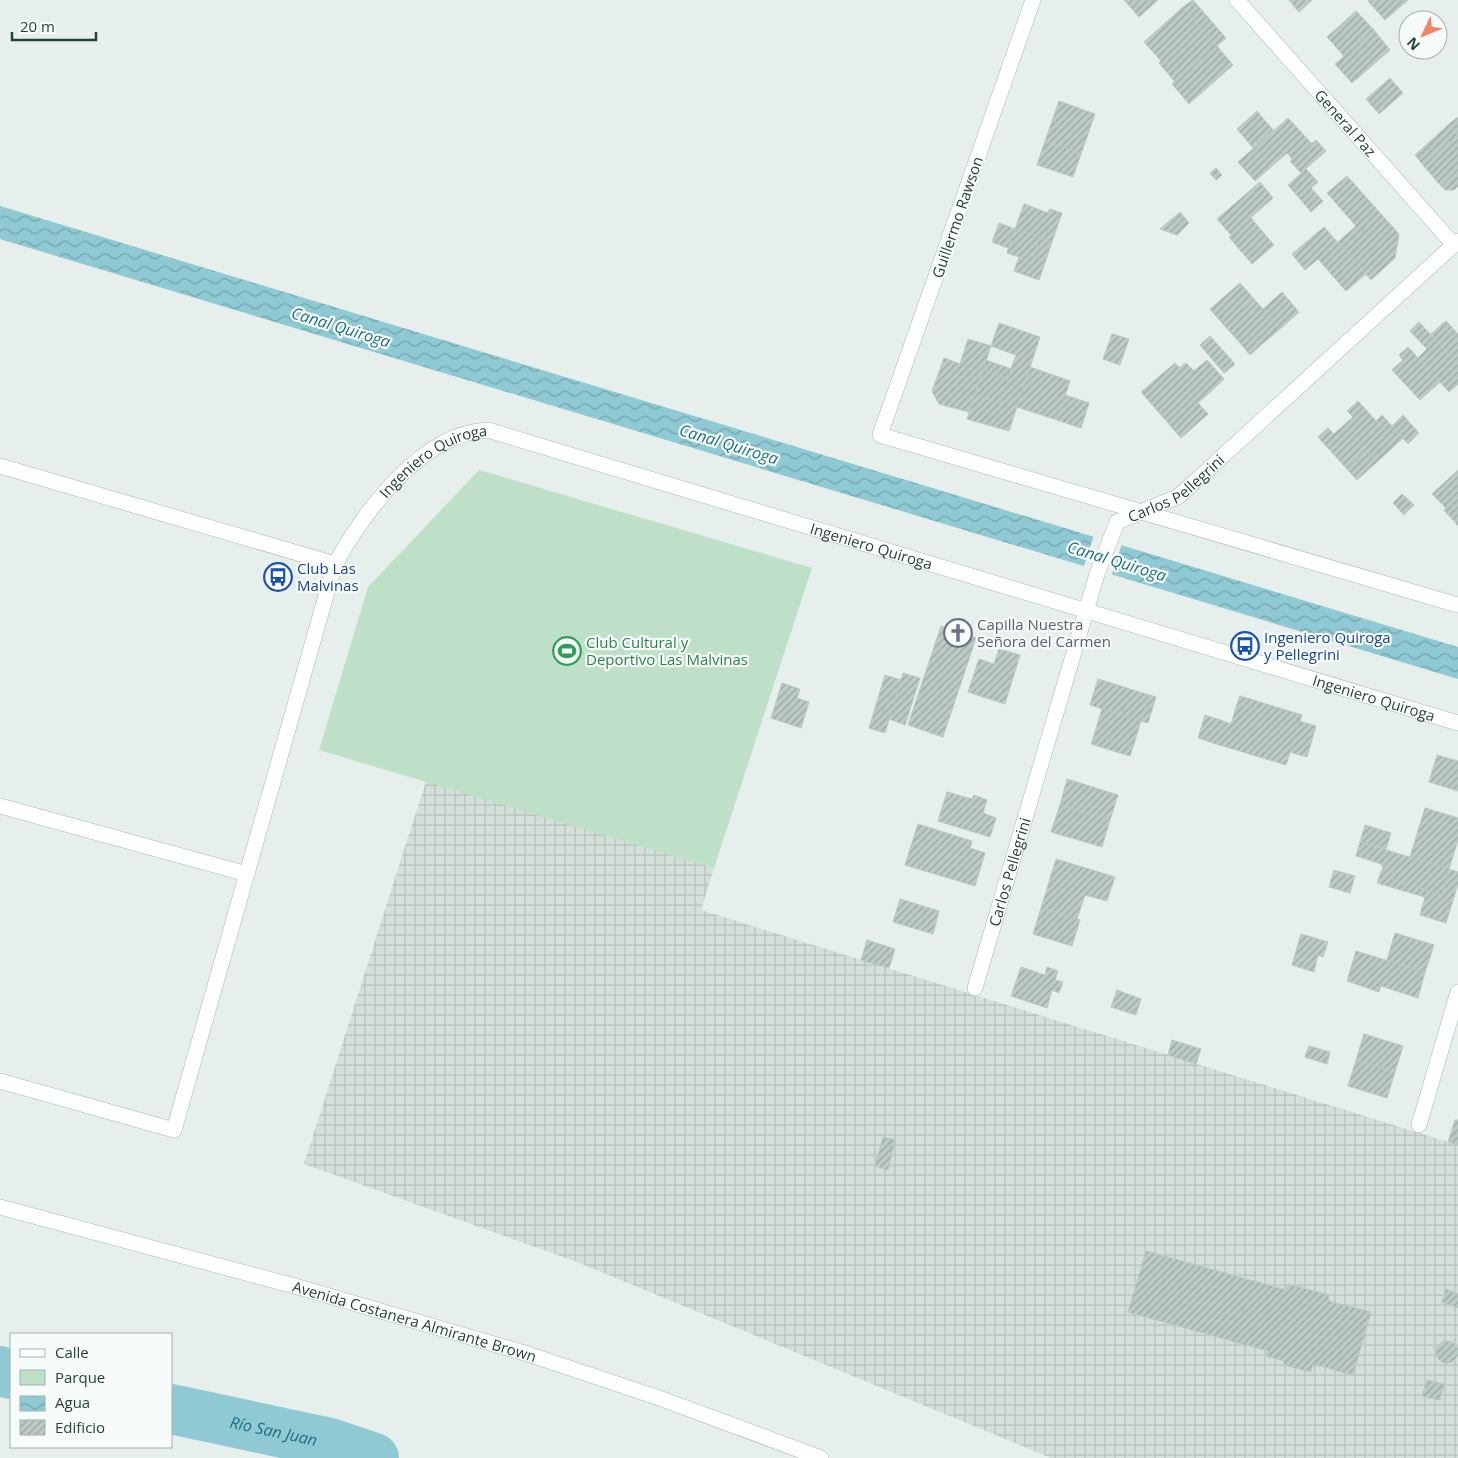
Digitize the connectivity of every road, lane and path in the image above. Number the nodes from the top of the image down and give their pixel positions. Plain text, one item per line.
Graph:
1 (1033, 0) edge
2 (1237, 0) edge
3 (1456, 243) edge
4 (0, 466) edge
5 (1142, 512) junction
6 (335, 564) junction
7 (1458, 605) edge
8 (1086, 610) junction
9 (1458, 723) edge
10 (0, 806) edge
11 (247, 874) junction
12 (975, 988) dead end
13 (1458, 992) edge
14 (0, 1081) edge
15 (1419, 1125) dead end
16 (0, 1207) edge
17 (821, 1458) edge

1 - 5 street, Guillermo Rawson
2 - 3 street, General Paz
3 - 5 street, Carlos Pellegrini
4 - 6 street
5 - 7 street
5 - 8 street, Carlos Pellegrini
6 - 8 street, Ingeniero Quiroga
6 - 11 street, Ingeniero Quiroga
8 - 9 street, Ingeniero Quiroga
8 - 12 street, Carlos Pellegrini
10 - 11 street
11 - 14 street, Ingeniero Quiroga
13 - 15 street
16 - 17 street, Avenida Costanera Almirante Brown

